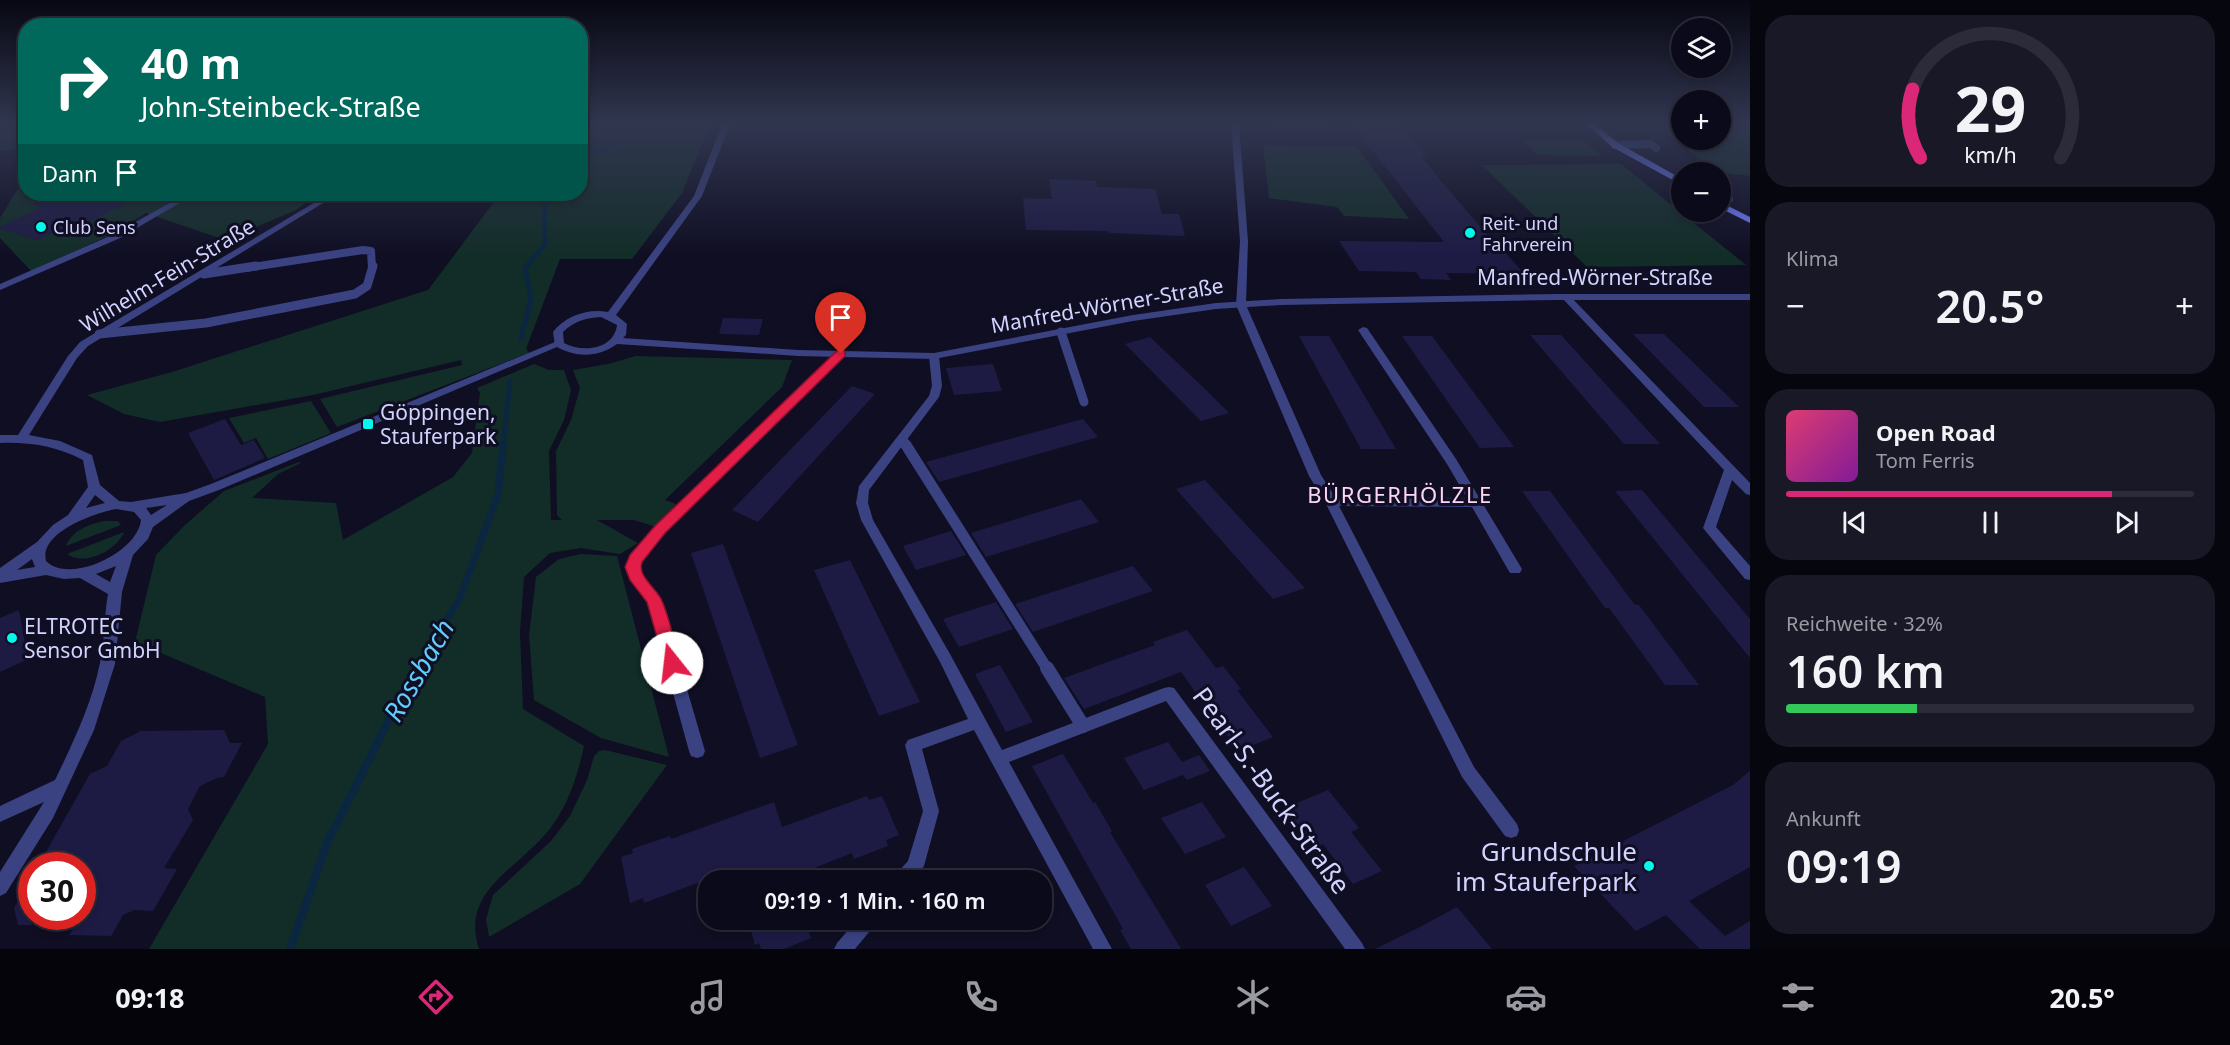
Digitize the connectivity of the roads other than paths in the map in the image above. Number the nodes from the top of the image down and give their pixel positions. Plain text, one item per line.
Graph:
1 (709, 168) edge
2 (1238, 168) edge
3 (1656, 168) edge
4 (1671, 177) edge
5 (179, 201) edge
6 (323, 201) edge
7 (1731, 209) edge
8 (1750, 220) edge
9 (204, 274) junction
10 (0, 287) edge
11 (1566, 297) junction
12 (1749, 298) edge
13 (1241, 305) junction
14 (610, 316) junction
15 (1364, 330) dead end
16 (1061, 332) junction
17 (99, 333) junction
18 (616, 341) junction
19 (559, 344) junction
20 (841, 354) junction
21 (934, 356) junction
22 (1084, 402) dead end
23 (902, 438) junction
24 (0, 439) edge
25 (21, 439) junction
26 (1730, 469) junction
27 (94, 487) junction
28 (1750, 491) edge
29 (187, 497) junction
30 (1331, 501) junction
31 (1477, 503) junction
32 (116, 505) junction
33 (134, 506) junction
34 (72, 519) junction
35 (148, 524) junction
36 (41, 546) junction
37 (127, 553) junction
38 (1515, 569) dead end
39 (45, 570) junction
40 (82, 573) junction
41 (1750, 575) edge
42 (0, 577) edge
43 (115, 591) junction
44 (978, 722) junction
45 (1083, 726) junction
46 (697, 751) dead end
47 (998, 759) junction
48 (58, 787) junction
49 (0, 814) edge
50 (1510, 830) dead end
51 (911, 870) edge
52 (0, 887) edge
53 (859, 930) edge
54 (843, 949) edge
55 (1103, 949) edge
56 (1356, 949) edge

1 - 14 street
2 - 13 street
3 - 4 main road
5 - 10 street
6 - 9 street, Wilhelm-Fein-Straße
7 - 8 main road
9 - 17 street, Wilhelm-Fein-Straße
9 - 17 lane
11 - 12 street, Manfred-Wörner-Straße
11 - 13 street, Manfred-Wörner-Straße
11 - 26 street
13 - 16 street, Manfred-Wörner-Straße
13 - 30 street
14 - 18 street
14 - 19 street
15 - 31 street
16 - 21 street, Manfred-Wörner-Straße
16 - 22 lane
17 - 25 street, Wilhelm-Fein-Straße
18 - 19 street
18 - 20 street, Manfred-Wörner-Straße
19 - 29 street
20 - 21 street, Manfred-Wörner-Straße
20 - 46 street
21 - 23 street
23 - 44 street
23 - 45 lane
24 - 25 street
25 - 27 street
26 - 28 street
26 - 41 street
27 - 32 street
27 - 34 street
29 - 33 street
29 - 35 street
30 - 31 street
30 - 50 street
31 - 38 street
32 - 33 street
32 - 34 street
33 - 35 street
34 - 36 street
35 - 37 street
36 - 39 street
36 - 42 street
37 - 40 street
37 - 43 street
39 - 40 street
39 - 42 street
40 - 43 street
43 - 48 street
44 - 47 street
44 - 51 street
45 - 47 street, Pearl-S.-Buck-Straße
45 - 56 street, Pearl-S.-Buck-Straße
47 - 55 street
48 - 49 street
48 - 52 street
53 - 54 street

